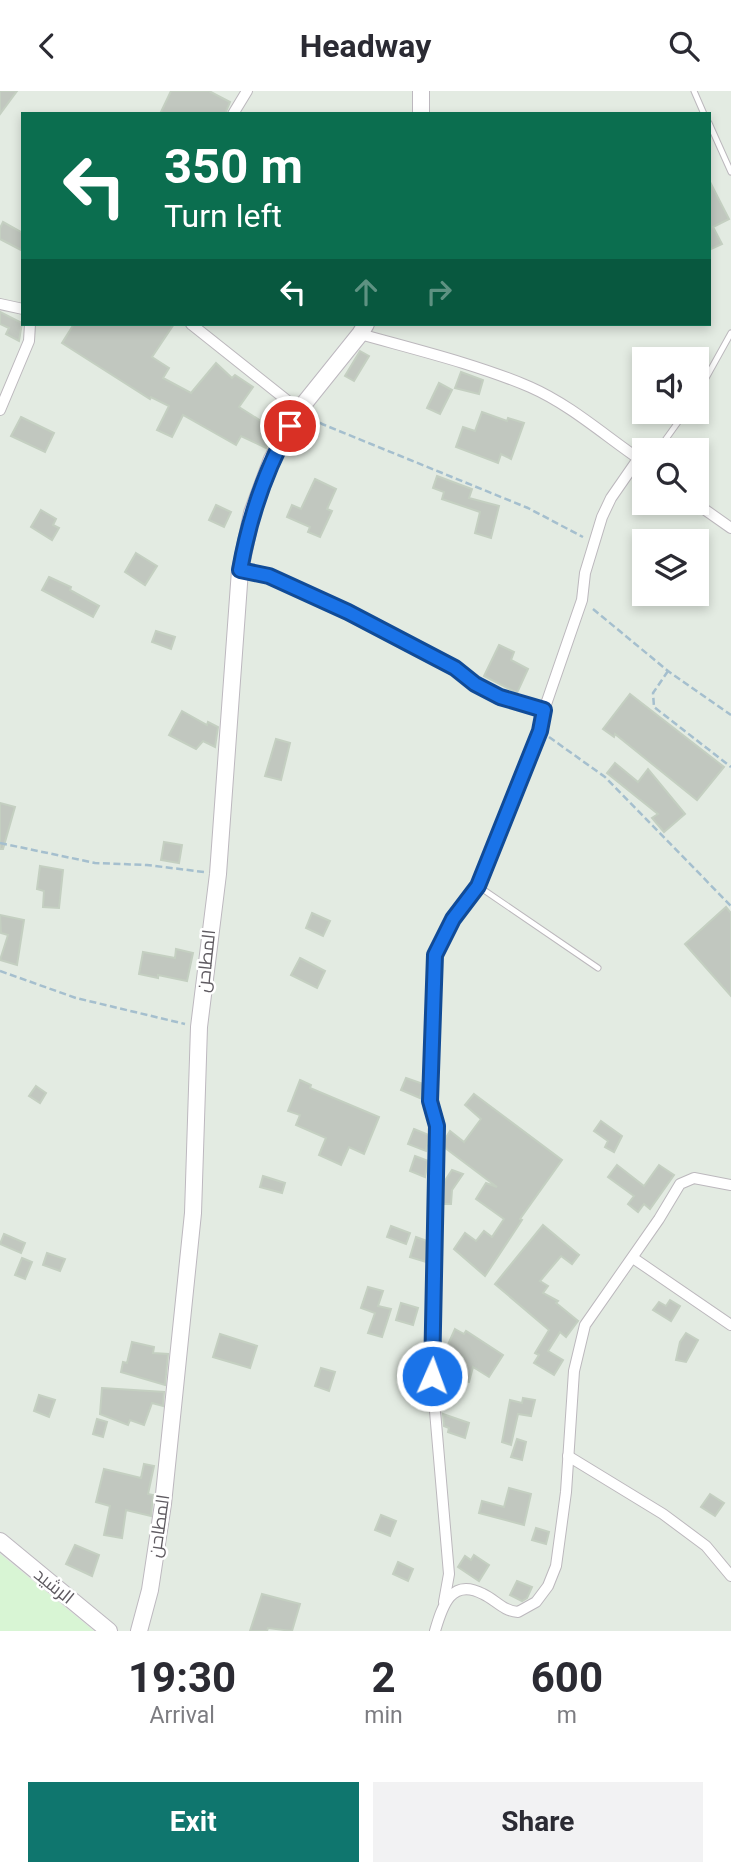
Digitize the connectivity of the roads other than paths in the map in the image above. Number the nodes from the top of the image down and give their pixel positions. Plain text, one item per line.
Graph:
1 (247, 91) edge
2 (421, 91) edge
3 (694, 91) edge
4 (234, 112) edge
5 (421, 112) edge
6 (703, 112) edge
7 (711, 127) edge
8 (731, 172) edge
9 (0, 304) edge
10 (21, 309) edge
11 (30, 326) edge
12 (194, 326) edge
13 (363, 329) edge
14 (731, 333) edge
15 (728, 348) edge
16 (709, 376) edge
17 (299, 409) junction
18 (0, 410) edge
19 (632, 454) edge
20 (632, 472) edge
21 (709, 513) edge
22 (731, 528) edge
23 (240, 570) junction
24 (544, 710) junction
25 (478, 886) junction
26 (598, 968) dead end
27 (731, 1185) edge
28 (633, 1258) junction
29 (731, 1325) edge
30 (568, 1456) junction
31 (0, 1541) edge
32 (731, 1576) edge
33 (444, 1602) junction
34 (109, 1631) edge
35 (139, 1631) edge
36 (435, 1631) edge

1 - 4 street
2 - 5 main road
3 - 6 lane
7 - 8 lane
9 - 10 street
11 - 18 street
12 - 17 street
13 - 17 main road, المطاحن
13 - 19 street
14 - 15 lane
15 - 16 lane
17 - 23 main road, المطاحن
20 - 24 street
21 - 22 street
23 - 24 lane
23 - 35 main road, المطاحن
24 - 25 street
25 - 26 lane
25 - 33 street
27 - 28 street
28 - 29 street
28 - 30 street
30 - 32 street
30 - 33 street
31 - 34 main road, الرشيد
33 - 36 street

